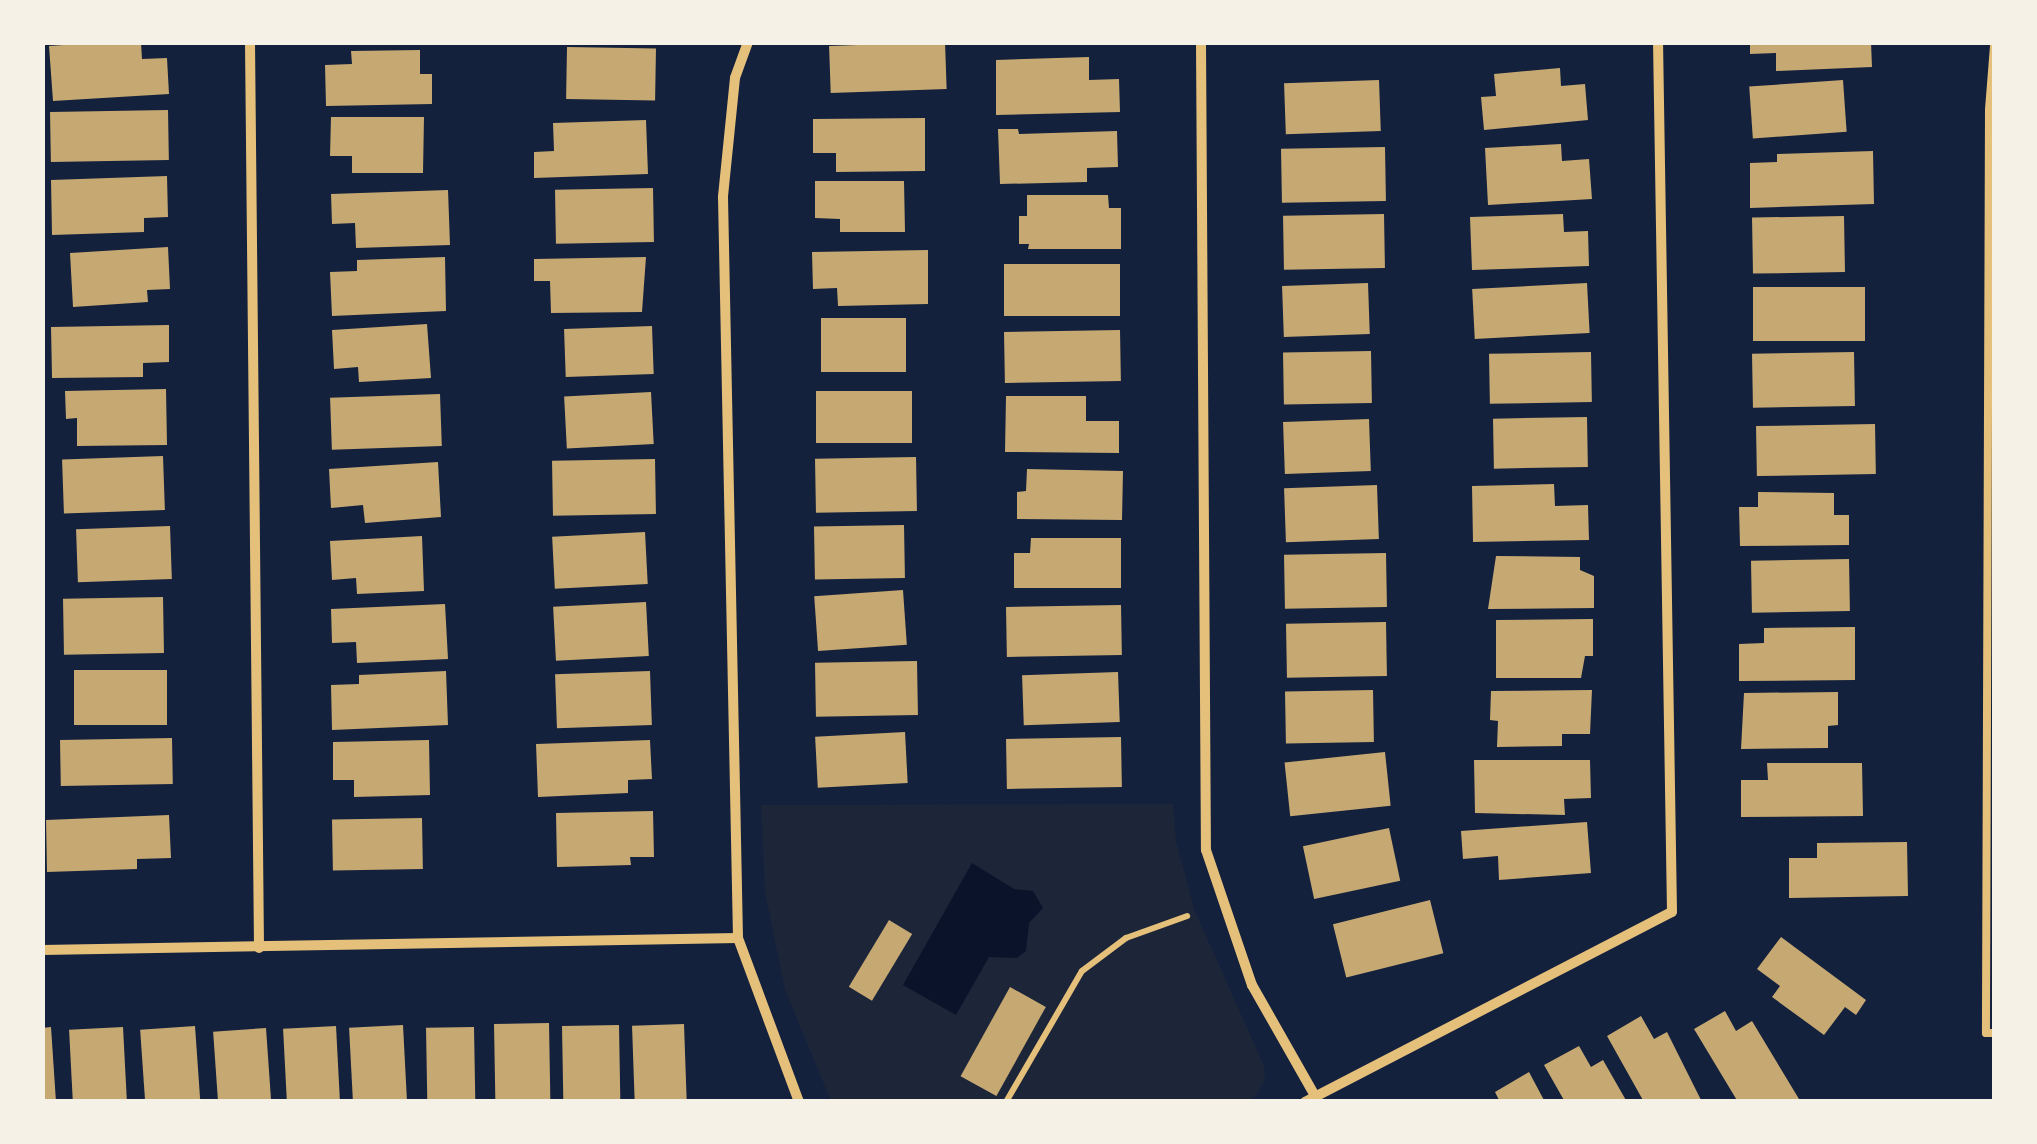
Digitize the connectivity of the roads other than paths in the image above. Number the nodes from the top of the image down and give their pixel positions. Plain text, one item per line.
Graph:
1 (250, 42) edge
2 (748, 42) edge
3 (1201, 42) edge
4 (1658, 42) edge
5 (1994, 46) edge
6 (1992, 110) edge
7 (1991, 407) edge
8 (1991, 736) edge
9 (738, 938) junction
10 (260, 948) junction
11 (42, 950) edge
12 (1994, 1032) edge
13 (1313, 1100) edge
14 (799, 1102) edge

1 - 10 street
2 - 9 street
3 - 13 street
4 - 13 street
5 - 6 lane
6 - 7 lane
7 - 8 lane
8 - 12 lane
9 - 10 street
9 - 14 street
10 - 11 street

